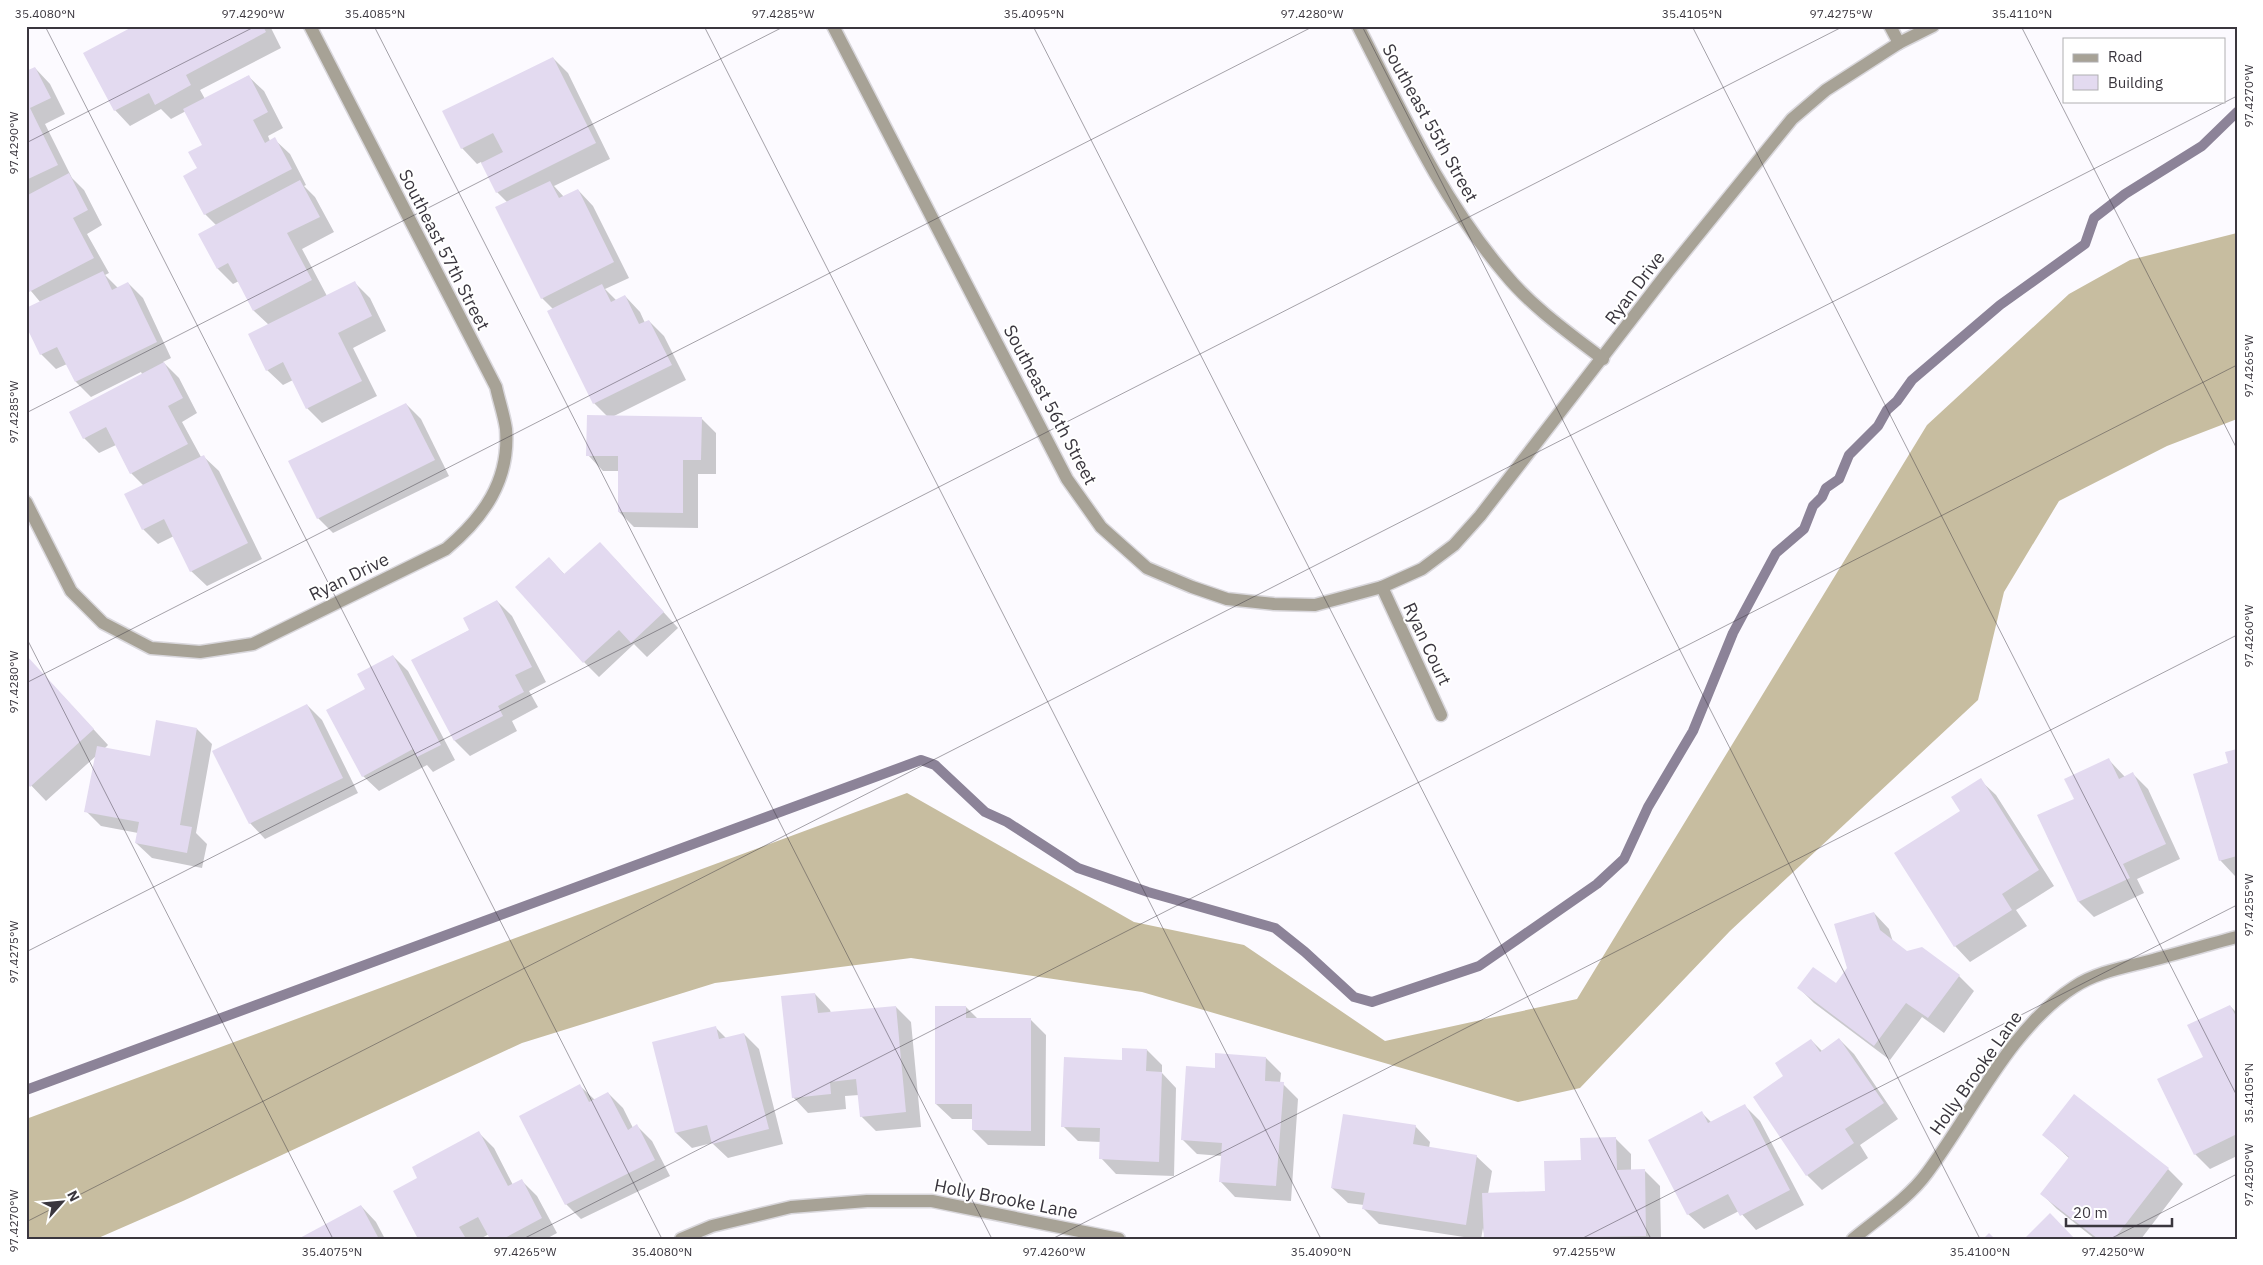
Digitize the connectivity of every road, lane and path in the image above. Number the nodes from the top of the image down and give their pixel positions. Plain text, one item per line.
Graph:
1 (310, 26) edge
2 (833, 26) edge
3 (1358, 26) edge
4 (1890, 26) edge
5 (1933, 26) edge
6 (1899, 44) junction
7 (1603, 359) junction
8 (492, 499) joint
9 (26, 502) edge
10 (1382, 587) junction
11 (1440, 715) dead end
12 (2237, 937) edge
13 (1052, 1233) edge
14 (680, 1239) edge
15 (1119, 1239) edge
16 (1853, 1239) edge

1 - 8 street, Southeast 57th Street
2 - 10 street, Southeast 56th Street
3 - 7 street, Southeast 55th Street
4 - 6 street
5 - 6 street, Ryan Drive
6 - 7 street, Ryan Drive
7 - 10 street, Ryan Drive
8 - 9 street, Ryan Drive
10 - 11 street, Ryan Court
12 - 16 street, Holly Brooke Lane
13 - 14 street, Holly Brooke Lane
13 - 15 street, Holly Brooke Lane

